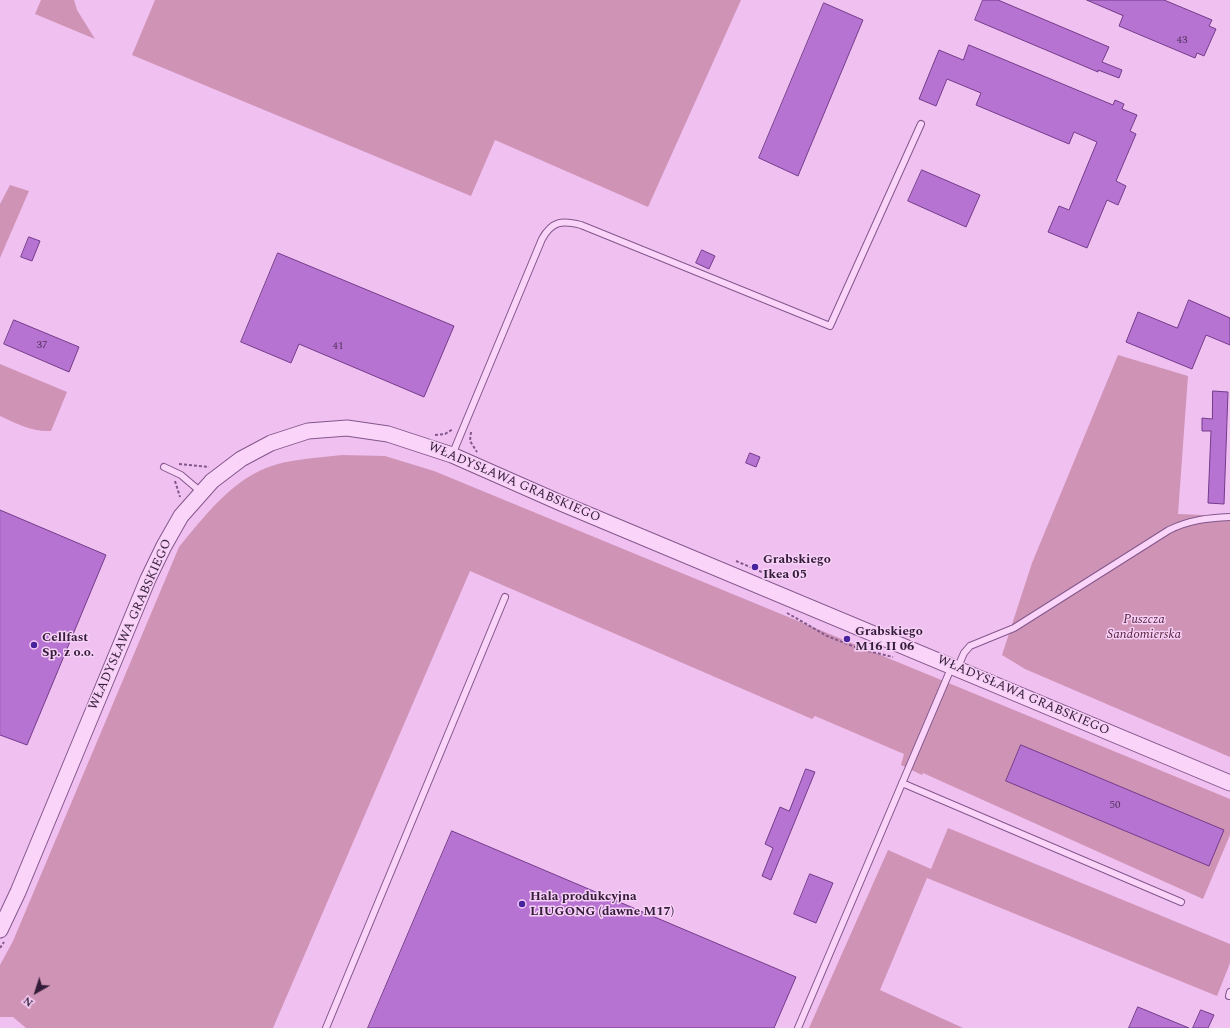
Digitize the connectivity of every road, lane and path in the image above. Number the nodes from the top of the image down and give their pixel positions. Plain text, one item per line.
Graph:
1 (920, 124) dead end
2 (452, 455) junction
3 (214, 467) dead end
4 (166, 468) joint
5 (201, 492) junction
6 (1230, 517) edge
7 (505, 597) dead end
8 (781, 609) dead end
9 (896, 658) dead end
10 (954, 667) junction
11 (902, 783) junction
12 (1230, 783) edge
13 (1181, 902) dead end
14 (2, 935) edge
15 (0, 948) edge
16 (326, 1028) edge
17 (798, 1028) edge

1 - 2 lane
2 - 5 street, WŁADYSŁAWA GRABSKIEGO
2 - 10 street, WŁADYSŁAWA GRABSKIEGO
3 - 4 path
4 - 5 lane
5 - 14 street, WŁADYSŁAWA GRABSKIEGO
6 - 10 lane
7 - 16 lane
8 - 9 path
10 - 11 lane
10 - 12 street, WŁADYSŁAWA GRABSKIEGO
11 - 13 lane
11 - 17 lane
14 - 15 path

